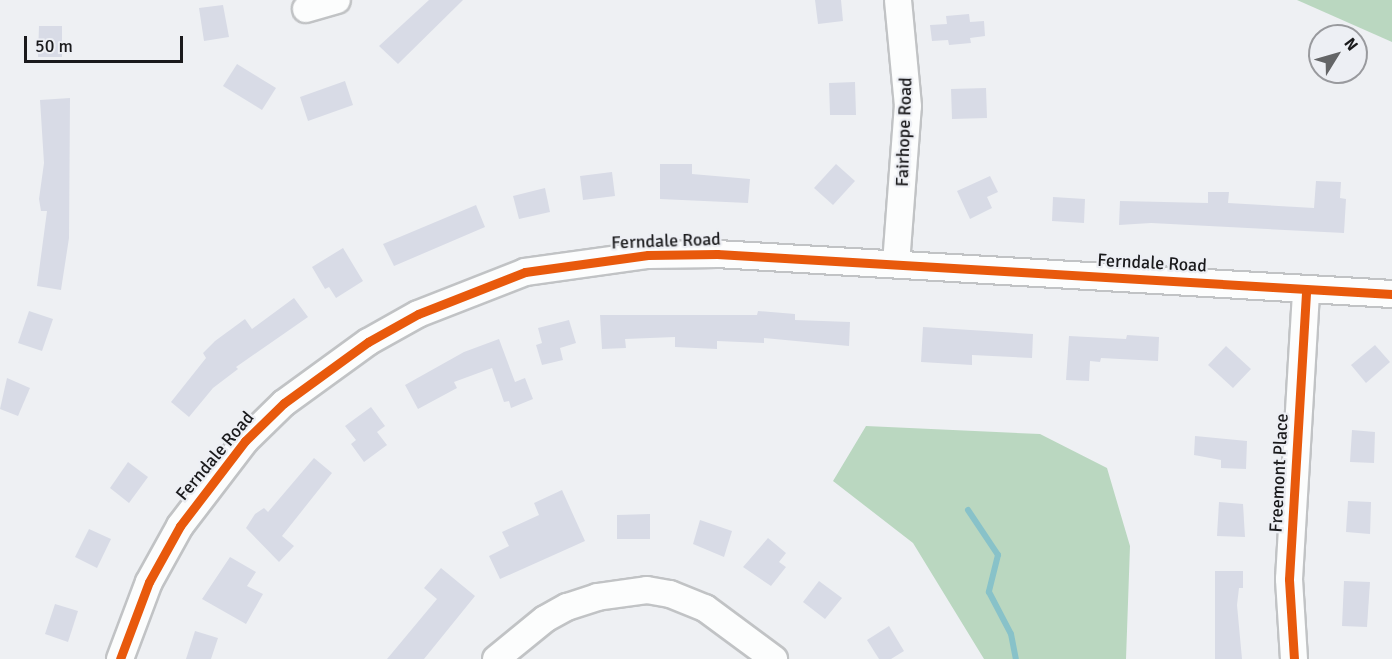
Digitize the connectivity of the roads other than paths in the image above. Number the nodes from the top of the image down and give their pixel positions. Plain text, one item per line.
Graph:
1 (337, 0) edge
2 (898, 0) edge
3 (306, 9) dead end
4 (896, 264) junction
5 (1306, 289) junction
6 (1392, 294) edge
7 (120, 659) edge
8 (496, 659) edge
9 (774, 659) edge
10 (1294, 659) edge

1 - 3 street
2 - 4 street, Fairhope Road
4 - 5 street, Ferndale Road
4 - 7 street, Ferndale Road
5 - 6 street, Ferndale Road
5 - 10 street, Freemont Place
8 - 9 street

